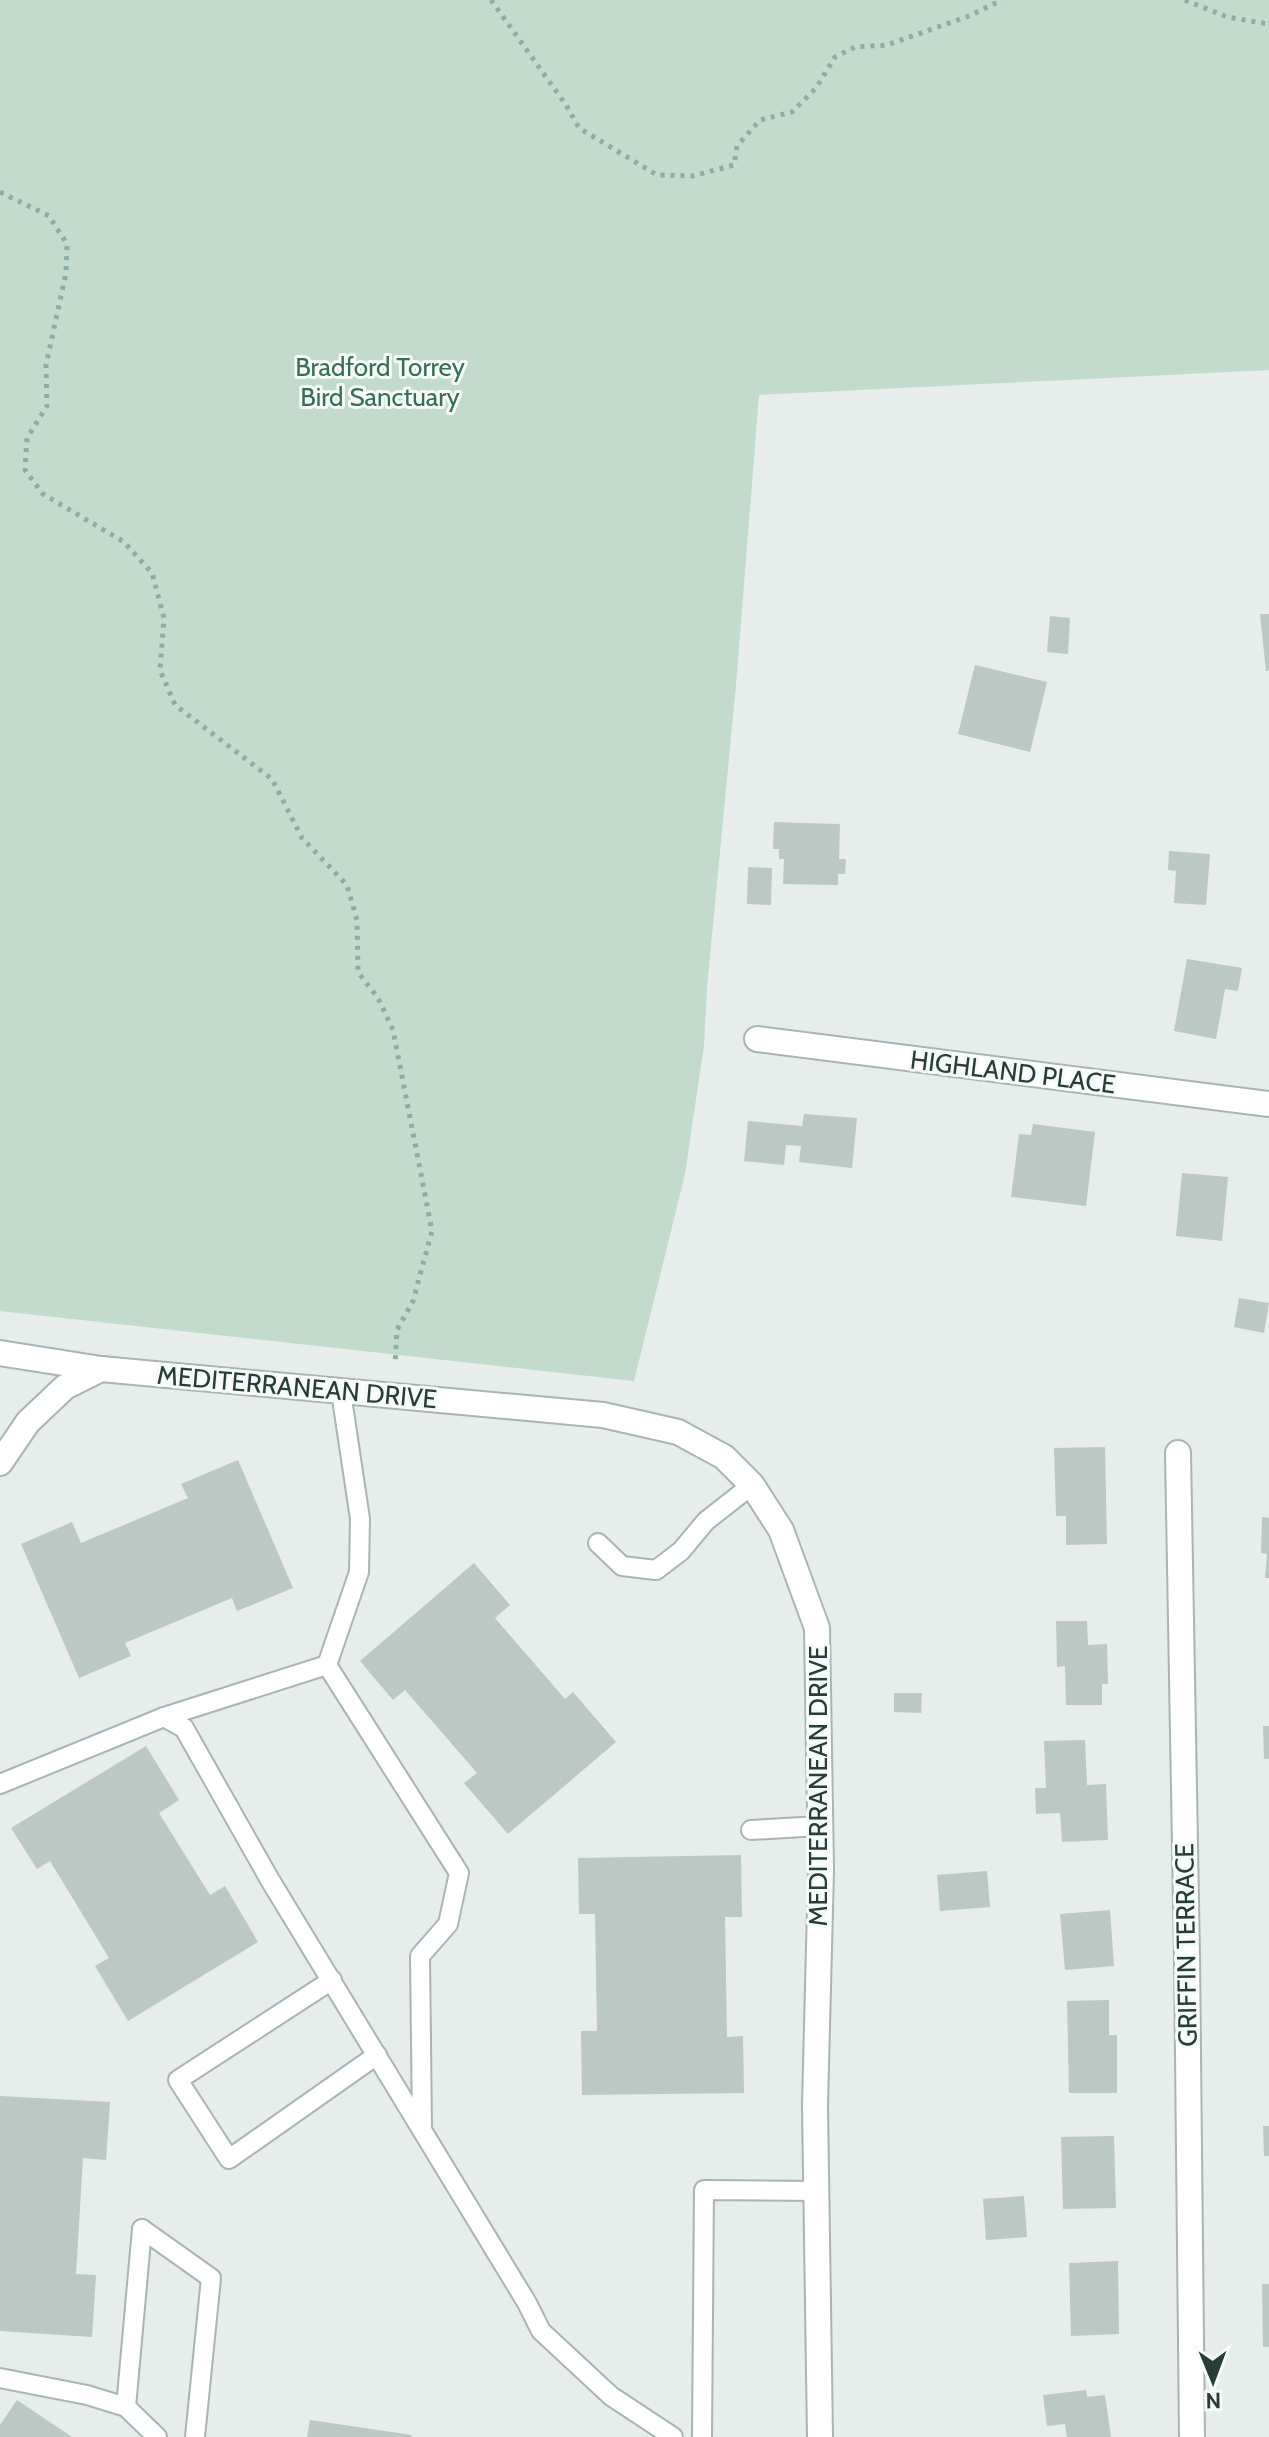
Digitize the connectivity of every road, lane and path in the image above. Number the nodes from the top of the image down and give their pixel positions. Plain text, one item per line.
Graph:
1 (491, 0) edge
2 (1002, 0) edge
3 (1185, 0) edge
4 (1269, 24) edge
5 (0, 192) edge
6 (757, 1039) dead end
7 (1269, 1104) edge
8 (0, 1353) edge
9 (101, 1369) junction
10 (341, 1392) junction
11 (394, 1396) junction
12 (1178, 1453) dead end
13 (0, 1463) edge
14 (752, 1485) junction
15 (598, 1543) dead end
16 (327, 1665) junction
17 (164, 1717) junction
18 (0, 1784) edge
19 (820, 1826) junction
20 (751, 1830) dead end
21 (332, 1980) junction
22 (377, 2055) junction
23 (422, 2128) junction
24 (817, 2191) junction
25 (0, 2378) edge
26 (126, 2407) junction
27 (157, 2437) edge
28 (195, 2437) edge
29 (673, 2437) edge
30 (702, 2437) edge
31 (820, 2437) edge
32 (1192, 2437) edge

1 - 2 path
3 - 4 path
5 - 11 path
6 - 7 street, HIGHLAND PLACE
8 - 9 street, MEDITERRANEAN DRIVE
9 - 10 street, MEDITERRANEAN DRIVE
9 - 13 street
10 - 11 street, MEDITERRANEAN DRIVE
10 - 16 lane
11 - 14 street, MEDITERRANEAN DRIVE
12 - 32 street, GRIFFIN TERRACE
14 - 15 lane
14 - 19 street, MEDITERRANEAN DRIVE
16 - 17 lane
16 - 23 lane
17 - 18 lane
17 - 21 lane
19 - 20 lane
19 - 24 street, MEDITERRANEAN DRIVE
21 - 22 lane
21 - 22 lane
22 - 23 lane
23 - 29 lane
24 - 30 lane
24 - 31 street, MEDITERRANEAN DRIVE
25 - 26 lane
26 - 27 lane
26 - 28 lane

